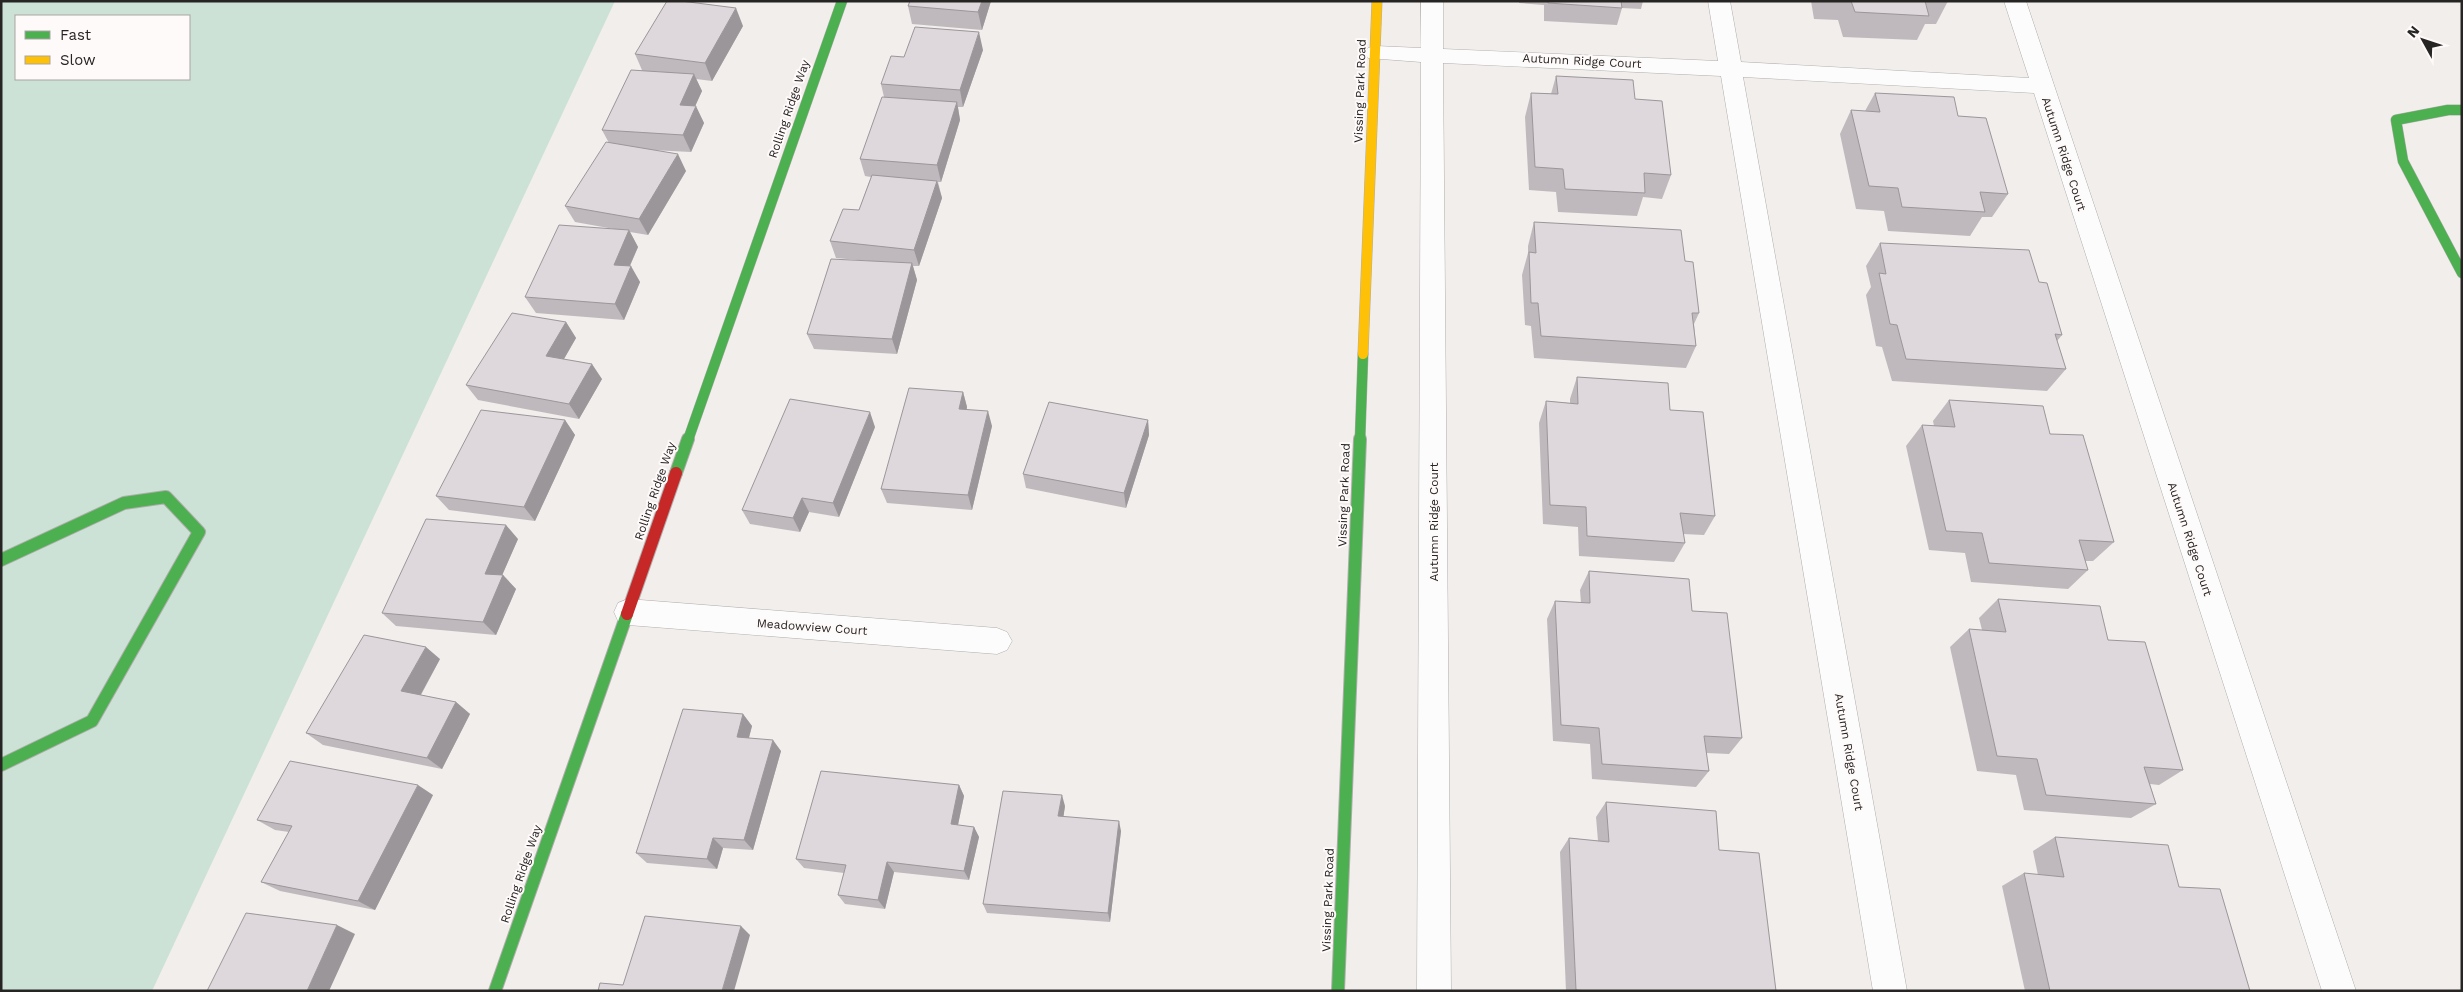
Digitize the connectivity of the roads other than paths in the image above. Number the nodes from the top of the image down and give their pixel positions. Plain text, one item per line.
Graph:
1 (842, 1) edge
2 (1378, 1) edge
3 (1432, 1) edge
4 (1719, 1) edge
5 (2015, 1) edge
6 (1376, 53) junction
7 (1433, 54) junction
8 (1732, 69) junction
9 (2042, 86) junction
10 (2462, 110) edge
11 (2462, 273) edge
12 (1, 560) edge
13 (628, 612) junction
14 (996, 641) dead end
15 (1, 765) edge
16 (495, 991) edge
17 (1338, 991) edge
18 (1434, 991) edge
19 (1890, 991) edge
20 (2339, 991) edge

1 - 13 street, Rolling Ridge Way
2 - 6 street, Vissing Park Road
3 - 7 street, Autumn Ridge Court
4 - 8 street, Autumn Ridge Court
5 - 9 street, Autumn Ridge Court
6 - 7 street, Autumn Ridge Court
6 - 17 street, Vissing Park Road
7 - 8 street, Autumn Ridge Court
7 - 18 street, Autumn Ridge Court
8 - 9 street, Autumn Ridge Court
8 - 19 street, Autumn Ridge Court
9 - 20 street, Autumn Ridge Court
10 - 11 street
12 - 15 street
13 - 14 street, Meadowview Court
13 - 16 street, Rolling Ridge Way

